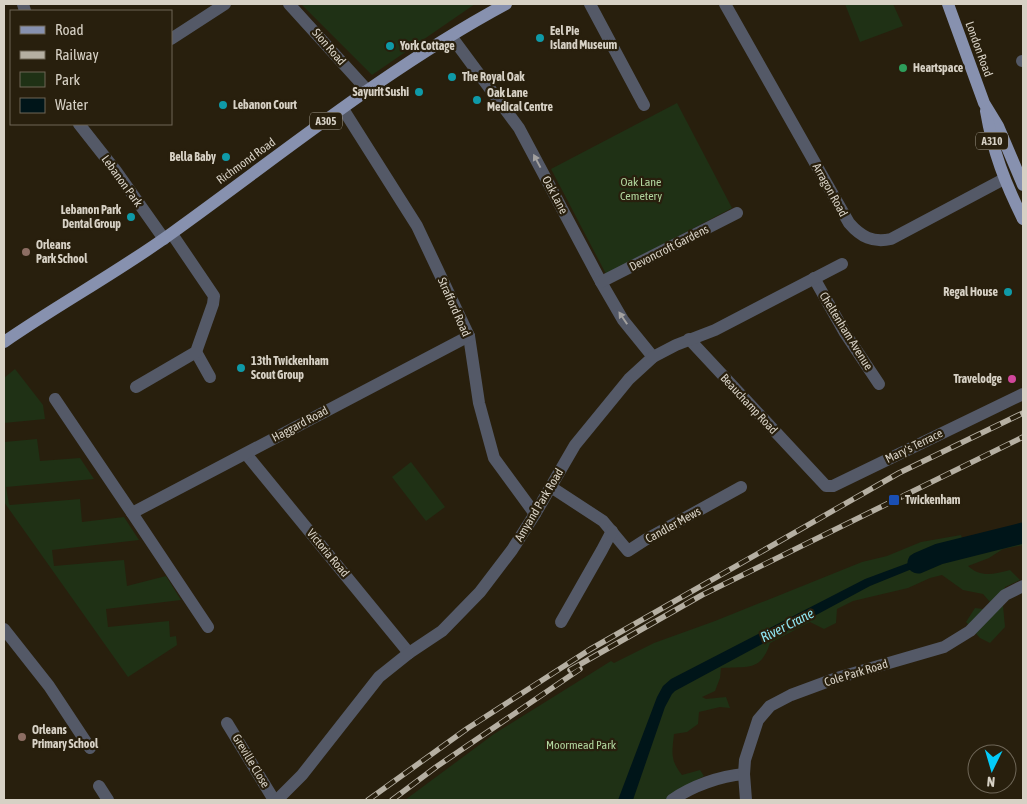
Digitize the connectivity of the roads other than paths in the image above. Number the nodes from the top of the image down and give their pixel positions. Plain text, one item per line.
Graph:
1 (225, 4) edge
2 (289, 4) edge
3 (506, 4) edge
4 (590, 4) edge
5 (725, 4) edge
6 (948, 4) edge
7 (451, 36) junction
8 (172, 38) edge
9 (368, 91) junction
10 (984, 103) junction
11 (644, 105) dead end
12 (343, 109) junction
13 (80, 125) edge
14 (1017, 172) junction
15 (1004, 179) junction
16 (1023, 185) edge
17 (737, 213) dead end
18 (1023, 219) edge
19 (168, 236) junction
20 (842, 264) dead end
21 (814, 278) junction
22 (601, 282) junction
23 (469, 336) junction
24 (689, 339) junction
25 (4, 342) edge
26 (196, 352) junction
27 (653, 357) junction
28 (210, 377) dead end
29 (879, 384) dead end
30 (136, 387) dead end
31 (1023, 394) edge
32 (55, 399) dead end
33 (246, 454) junction
34 (810, 468) joint
35 (550, 487) junction
36 (741, 488) dead end
37 (132, 513) junction
38 (535, 514) junction
39 (612, 531) junction
40 (1023, 586) edge
41 (561, 622) dead end
42 (208, 627) dead end
43 (4, 629) edge
44 (409, 653) junction
45 (227, 723) dead end
46 (90, 748) dead end
47 (744, 774) junction
48 (100, 786) dead end
49 (108, 800) edge
50 (275, 800) edge
51 (672, 800) edge
52 (746, 800) edge

1 - 8 street
2 - 9 street, Sion Road
3 - 7 main road, Richmond Road / A305
4 - 11 street
5 - 15 street, Arragon Road
6 - 10 main road, London Road / A310
7 - 9 main road, Richmond Road / A305
22 -> 7 street, Oak Lane
9 - 12 main road, Richmond Road / A305
10 - 14 main road, London Road / A310
10 - 15 main road, London Road / A310
12 - 19 main road, Richmond Road / A305
12 - 23 street, Strafford Road
13 - 19 street, Lebanon Park
14 - 15 main road
14 - 16 main road, London Road / A310
15 - 18 main road, London Road / A310
17 - 22 street, Devoncroft Gardens
19 - 25 main road, Richmond Road / A305
19 - 26 street, Lebanon Park
20 - 21 street, Amyand Park Road
21 - 24 street, Amyand Park Road
21 - 29 street, Cheltenham Avenue
27 -> 22 street, Oak Lane
23 - 33 street, Haggard Road
23 - 38 street, Strafford Road
24 - 27 street, Amyand Park Road
24 - 34 street, Beauchamp Road
26 - 28 street
26 - 30 street
27 - 35 street, Amyand Park Road
31 - 34 street, Mary's Terrace
32 - 37 street
33 - 37 street, Haggard Road
33 - 44 street, Victoria Road
35 - 38 street, Amyand Park Road
35 - 39 street, Candler Mews
36 - 39 street, Candler Mews
37 - 42 street
38 - 44 street, Amyand Park Road
39 - 41 street
40 - 47 street, Cole Park Road
43 - 46 street
44 - 50 street, Amyand Park Road
45 - 50 street, Greville Close
47 - 51 street
47 - 52 street, Cole Park Road
48 - 49 street

